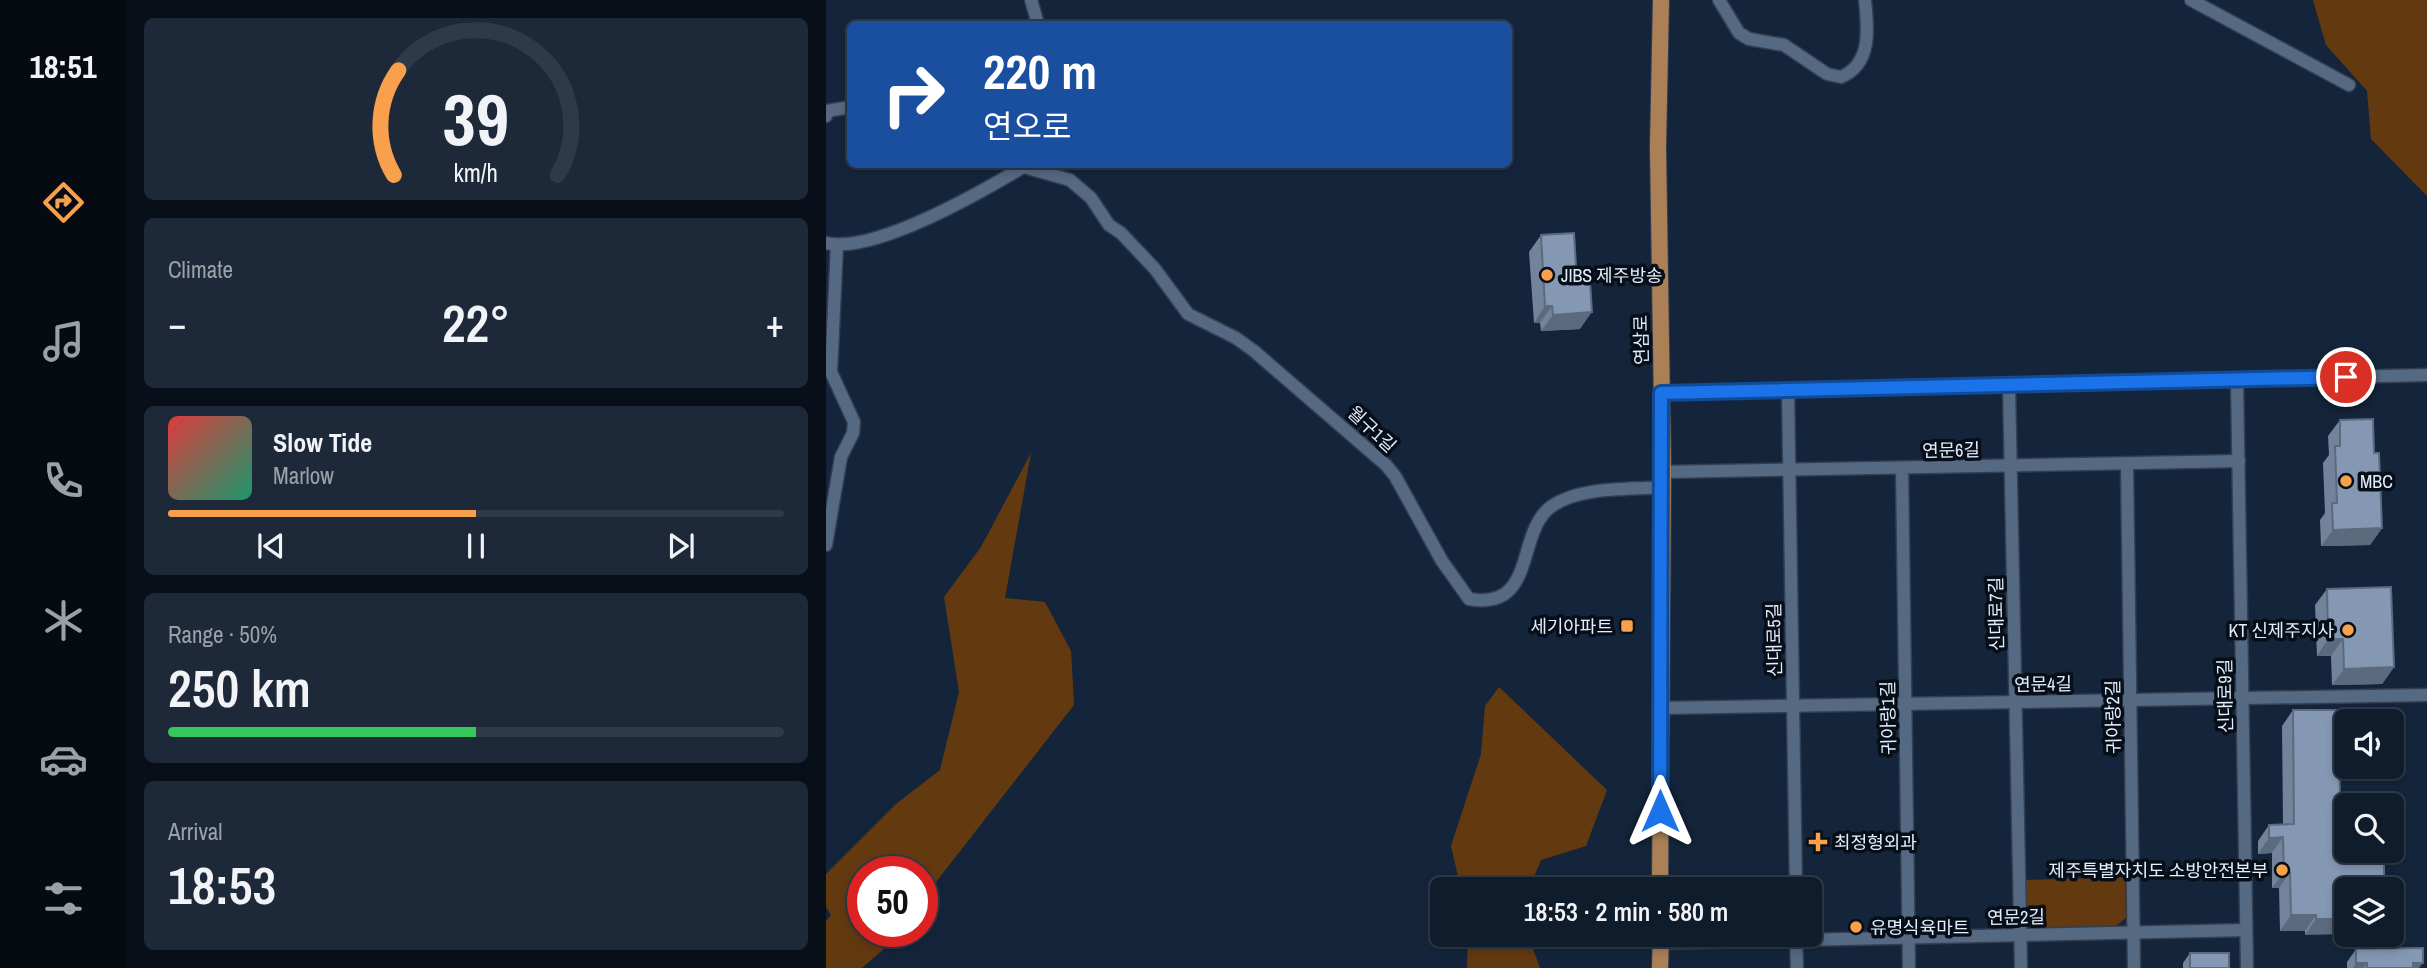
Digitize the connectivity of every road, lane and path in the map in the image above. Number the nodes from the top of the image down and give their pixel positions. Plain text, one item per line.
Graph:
1 (1031, 0) edge
2 (1661, 0) edge
3 (1719, 0) edge
4 (1865, 0) edge
5 (2191, 0) edge
6 (1037, 21) edge
7 (2349, 85) dead end
8 (847, 108) edge
9 (826, 116) edge
10 (1023, 168) edge
11 (1032, 168) edge
12 (831, 244) edge
13 (2427, 375) edge
14 (2238, 381) junction
15 (2008, 385) junction
16 (1788, 390) junction
17 (1661, 393) junction
18 (2239, 461) junction
19 (2127, 465) junction
20 (2010, 467) junction
21 (1902, 468) junction
22 (1789, 470) junction
23 (1663, 480) junction
24 (826, 545) edge
25 (2427, 695) edge
26 (2242, 698) junction
27 (2130, 700) junction
28 (2015, 702) junction
29 (1905, 704) junction
30 (1793, 706) junction
31 (1660, 708) junction
32 (1660, 877) edge
33 (1796, 877) edge
34 (2246, 930) junction
35 (2134, 932) junction
36 (2020, 935) junction
37 (1822, 937) edge
38 (1909, 937) junction
39 (1661, 947) edge
40 (1796, 947) edge
41 (1660, 968) edge
42 (1797, 968) edge
43 (1909, 968) edge
44 (2021, 968) edge
45 (2134, 968) edge
46 (2247, 968) edge

1 - 6 street
2 - 17 main road, 연삼로
3 - 4 street
5 - 7 street
8 - 9 street
10 - 12 street, 월구1길
11 - 23 street, 월구1길
12 - 24 street
13 - 14 street
14 - 15 street
14 - 18 street, 신대로9길
15 - 16 street
15 - 20 street, 신대로7길
16 - 17 street
16 - 22 street, 신대로5길
17 - 23 main road, 연삼로
18 - 19 street, 연문6길
18 - 26 street, 신대로9길
19 - 20 street, 연문6길
19 - 27 street, 귀아랑2길
20 - 21 street, 연문6길
20 - 28 street, 신대로7길
21 - 22 street, 연문6길
21 - 29 street, 귀아랑1길
22 - 23 street, 연문6길
22 - 30 street, 신대로5길
23 - 31 main road, 연삼로
25 - 26 street, 연문4길
26 - 27 street, 연문4길
26 - 34 street, 신대로9길
27 - 28 street, 연문4길
27 - 35 street, 귀아랑2길
28 - 29 street, 연문4길
28 - 36 street, 신대로7길
29 - 30 street, 연문4길
29 - 38 street, 귀아랑1길
30 - 31 street, 연문4길
30 - 33 street, 신대로5길
31 - 32 main road, 연삼로
34 - 35 street, 연문2길
34 - 46 street, 신대로9길
35 - 36 street, 연문2길
35 - 45 street, 귀아랑2길
36 - 38 street, 연문2길
36 - 44 street, 신대로7길
37 - 38 street, 연문2길
38 - 43 street, 귀아랑1길
39 - 41 main road
40 - 42 street

